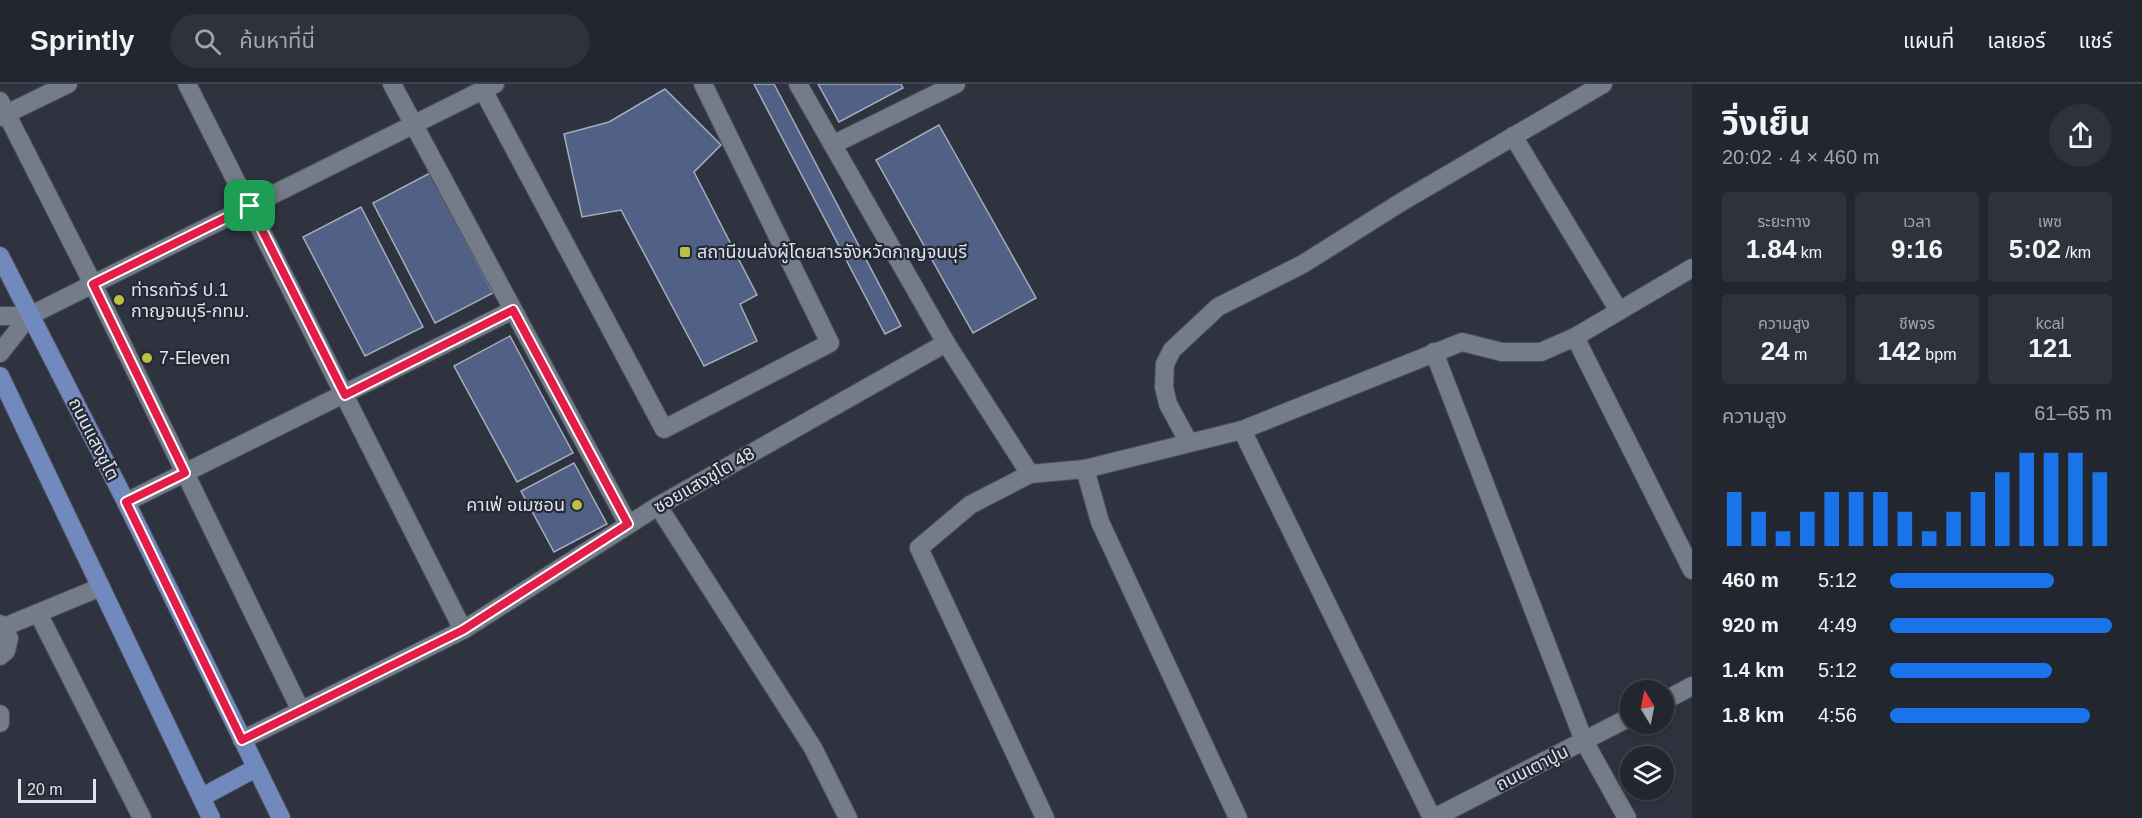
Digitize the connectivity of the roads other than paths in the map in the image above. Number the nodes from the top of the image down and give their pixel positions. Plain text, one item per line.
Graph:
1 (68, 84) edge
2 (187, 84) edge
3 (392, 84) edge
4 (703, 84) edge
5 (798, 84) edge
6 (956, 84) edge
7 (1603, 84) edge
8 (489, 87) edge
9 (2, 110) edge
10 (414, 123) junction
11 (1513, 136) junction
12 (834, 144) junction
13 (250, 206) junction
14 (0, 255) edge
15 (1692, 268) edge
16 (93, 284) junction
17 (513, 310) junction
18 (1619, 312) junction
19 (0, 316) edge
20 (29, 316) junction
21 (1575, 337) junction
22 (946, 343) junction
23 (1434, 352) junction
24 (0, 353) edge
25 (0, 375) edge
26 (345, 395) junction
27 (1242, 430) junction
28 (1188, 443) junction
29 (1085, 469) junction
30 (185, 473) junction
31 (1030, 474) junction
32 (126, 502) junction
33 (658, 506) junction
34 (628, 524) junction
35 (1692, 570) edge
36 (101, 587) junction
37 (39, 613) junction
38 (2, 625) edge
39 (463, 630) junction
40 (0, 656) edge
41 (1692, 686) edge
42 (1674, 696) edge
43 (301, 711) junction
44 (0, 714) edge
45 (1620, 722) edge
46 (0, 723) edge
47 (242, 740) junction
48 (1584, 741) junction
49 (256, 768) junction
50 (202, 797) junction
51 (142, 818) edge
52 (211, 818) edge
53 (280, 818) edge
54 (848, 818) edge
55 (1045, 818) edge
56 (1238, 818) edge
57 (1433, 818) edge
58 (1626, 818) edge

1 - 9 street
2 - 13 street
3 - 10 street
4 - 8 street
5 - 12 street
6 - 12 street
7 - 11 street
8 - 10 street
9 - 16 street
10 - 13 street
10 - 17 street
11 - 18 street
11 - 28 street
12 - 22 street
13 - 16 street
13 - 26 street
14 - 20 main road, ถนนแสงชูโต
15 - 18 street
16 - 20 street
16 - 30 street
17 - 26 street
17 - 34 street
18 - 21 street
19 - 20 street
20 - 24 street
20 - 32 main road, ถนนแสงชูโต
21 - 23 street
21 - 35 street
22 - 31 street
22 - 33 street, ซอยแสงชูโต 48
23 - 27 street
23 - 48 street
25 - 36 main road
26 - 30 street
26 - 39 street
27 - 28 street
27 - 57 street
28 - 29 street
29 - 31 street
29 - 56 street
30 - 32 street
30 - 43 street
31 - 55 street
32 - 47 main road, ถนนแสงชูโต
33 - 34 street, ซอยแสงชูโต 48
33 - 54 street
34 - 39 street, ซอยแสงชูโต 48
36 - 37 street
36 - 50 main road
37 - 38 street
37 - 51 street
38 - 40 street
39 - 43 street, ซอยแสงชูโต 48
41 - 42 street
43 - 47 street, ซอยแสงชูโต 48
44 - 46 street
45 - 48 street, ถนนเตาปูน
47 - 49 main road, ถนนแสงชูโต
48 - 57 street, ถนนเตาปูน
48 - 58 street
49 - 50 main road
49 - 53 main road, ถนนแสงชูโต
50 - 52 main road

